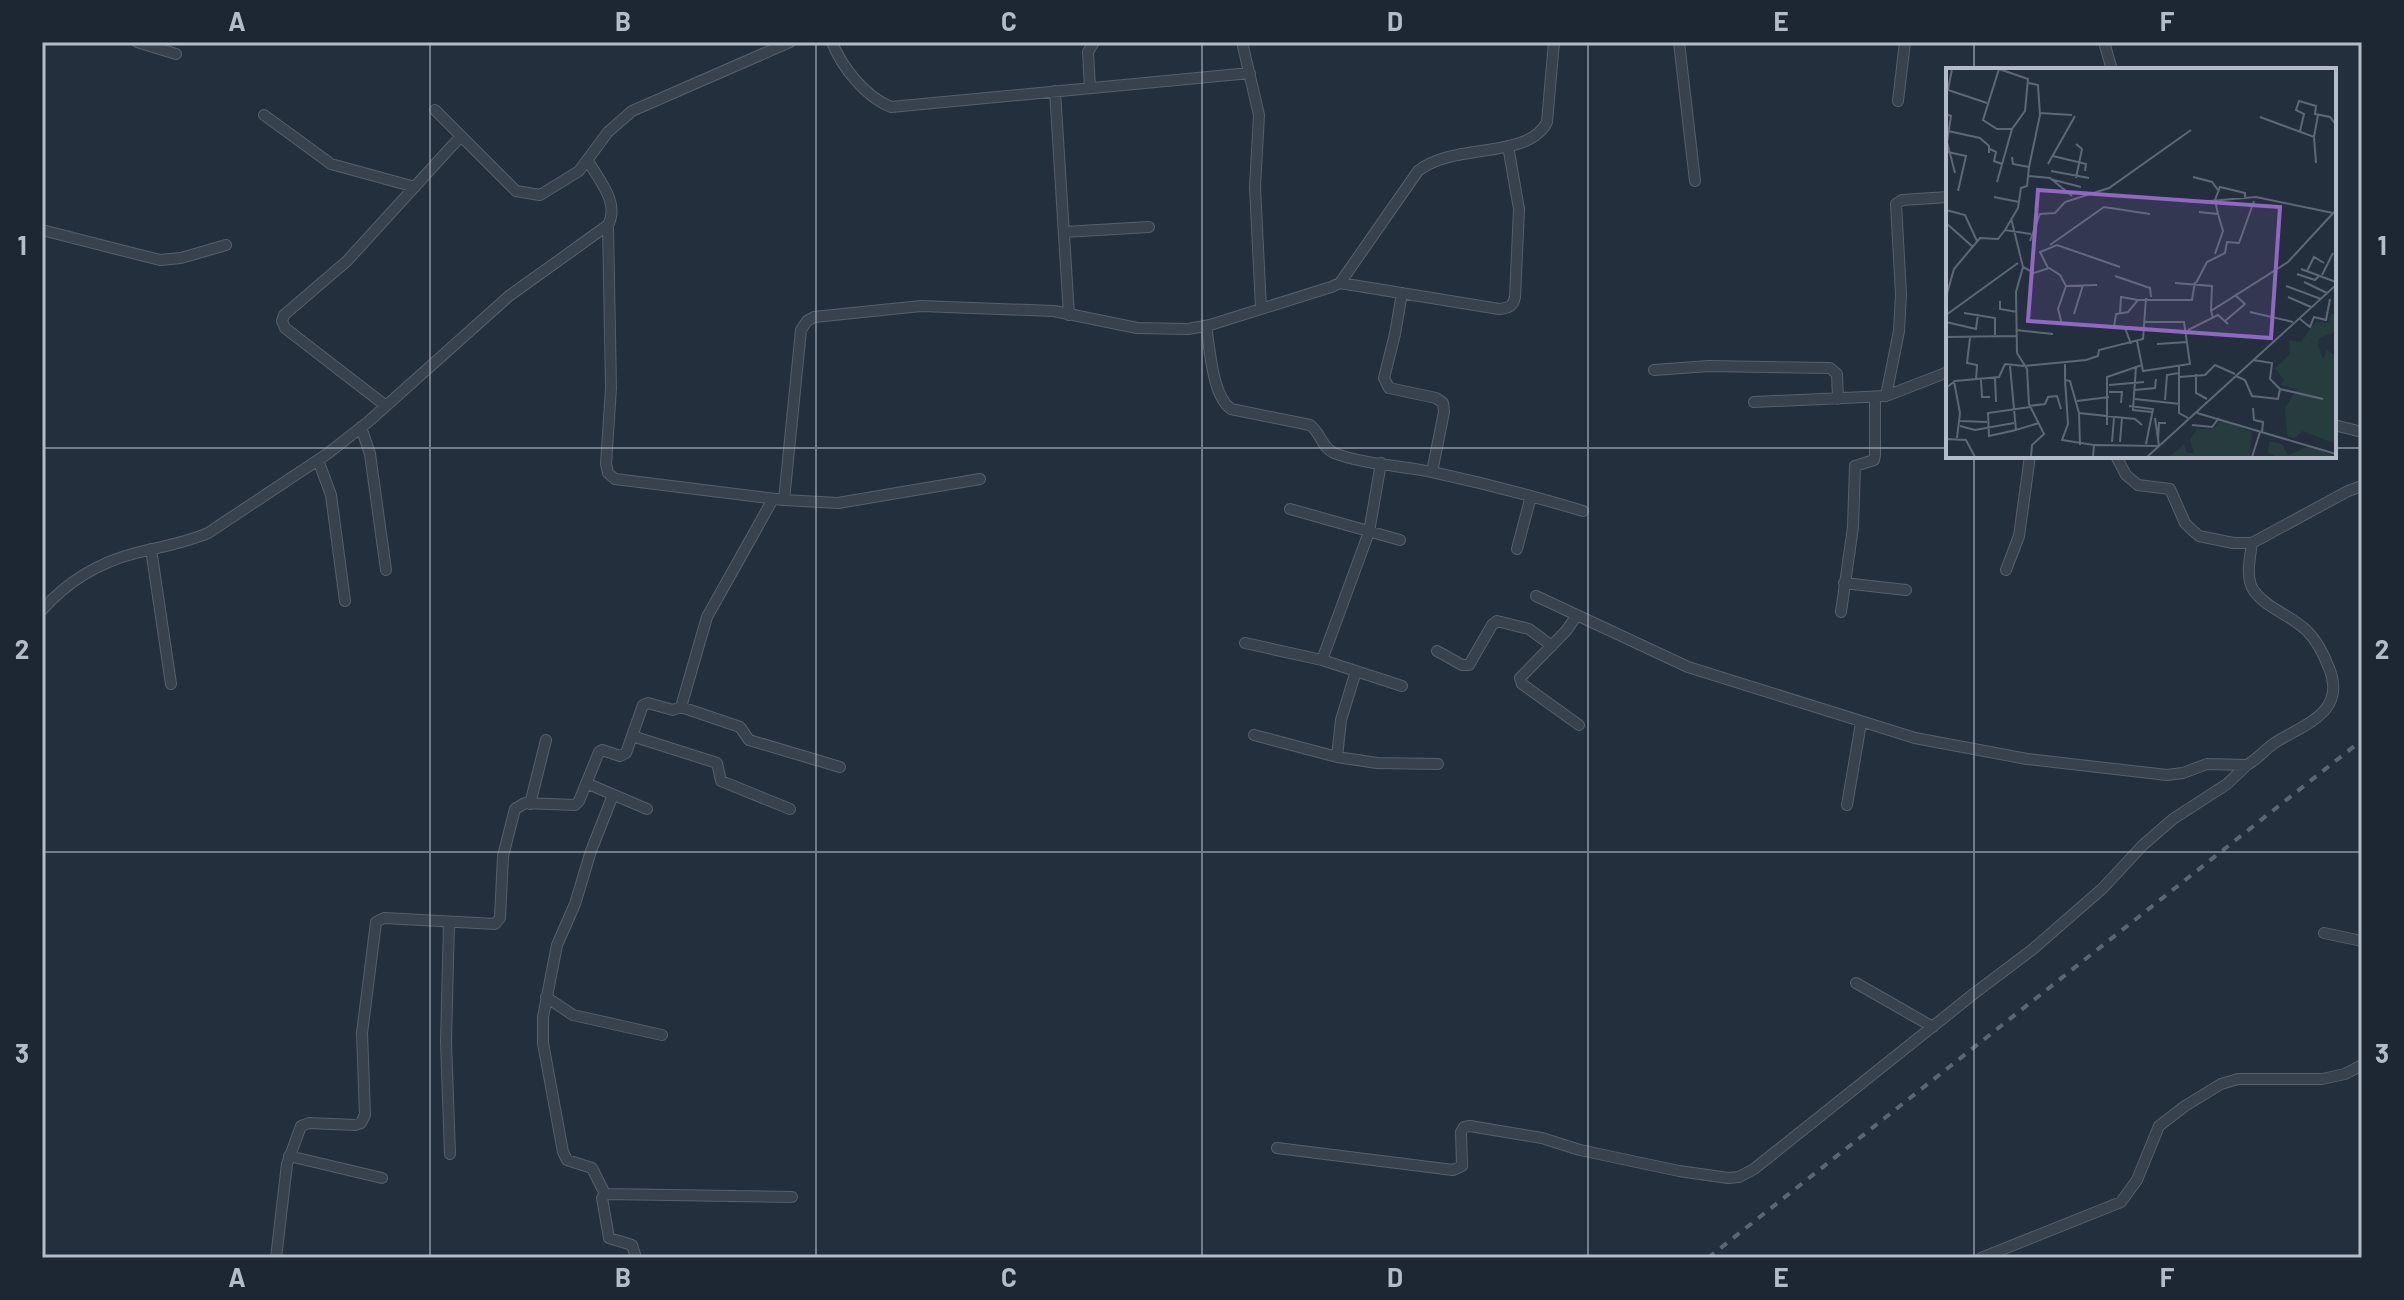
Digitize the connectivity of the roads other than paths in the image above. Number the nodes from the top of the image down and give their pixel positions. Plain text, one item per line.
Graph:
1 (137, 42) edge
2 (790, 42) edge
3 (832, 42) edge
4 (1094, 42) edge
5 (1242, 42) edge
6 (1554, 42) edge
7 (1679, 42) edge
8 (1905, 42) edge
9 (2091, 42) edge
10 (2105, 43) edge
11 (176, 54) dead end
12 (2111, 68) edge
13 (1250, 73) junction
14 (1090, 88) junction
15 (1055, 91) junction
16 (1898, 101) dead end
17 (435, 110) dead end
18 (264, 115) dead end
19 (461, 136) junction
20 (1508, 146) junction
21 (588, 161) junction
22 (1695, 181) dead end
23 (415, 187) junction
24 (1946, 197) edge
25 (608, 225) junction
26 (1149, 227) dead end
27 (42, 230) edge
28 (1064, 232) junction
29 (226, 245) dead end
30 (1340, 283) junction
31 (1402, 293) junction
32 (1261, 308) junction
33 (1069, 315) junction
34 (1206, 326) junction
35 (1654, 370) dead end
36 (1946, 373) edge
37 (1881, 397) junction
38 (1838, 399) junction
39 (1754, 402) dead end
40 (386, 406) junction
41 (2336, 426) edge
42 (361, 427) junction
43 (2362, 432) edge
44 (2030, 458) edge
45 (2117, 458) edge
46 (318, 460) junction
47 (1381, 463) junction
48 (1432, 472) junction
49 (980, 479) dead end
50 (2362, 486) edge
51 (1531, 496) junction
52 (779, 499) junction
53 (1290, 509) dead end
54 (1583, 511) dead end
55 (1369, 532) junction
56 (1400, 540) dead end
57 (2252, 543) junction
58 (151, 549) junction
59 (1517, 549) dead end
60 (386, 570) dead end
61 (2006, 570) dead end
62 (1844, 583) junction
63 (1906, 590) dead end
64 (1536, 596) dead end
65 (345, 601) dead end
66 (42, 610) edge
67 (1841, 612) dead end
68 (1577, 615) junction
69 (1245, 643) dead end
70 (1552, 646) junction
71 (1437, 651) dead end
72 (1322, 660) junction
73 (1356, 671) junction
74 (171, 684) dead end
75 (1402, 686) dead end
76 (681, 707) junction
77 (1861, 723) junction
78 (1579, 725) dead end
79 (1254, 735) dead end
80 (632, 736) junction
81 (546, 740) dead end
82 (1337, 757) junction
83 (1438, 764) dead end
84 (2247, 765) junction
85 (840, 767) dead end
86 (586, 783) junction
87 (613, 795) junction
88 (530, 804) junction
89 (1847, 805) dead end
90 (647, 809) dead end
91 (790, 809) dead end
92 (449, 923) junction
93 (2324, 933) dead end
94 (2362, 941) edge
95 (1856, 983) dead end
96 (546, 997) junction
97 (1933, 1027) junction
98 (662, 1035) dead end
99 (2362, 1065) edge
100 (1277, 1148) dead end
101 (450, 1154) dead end
102 (289, 1156) junction
103 (382, 1178) dead end
104 (605, 1194) junction
105 (792, 1197) dead end
106 (276, 1258) edge
107 (636, 1258) edge
108 (1981, 1258) edge

1 - 11 street
2 - 21 street
3 - 15 street
4 - 14 street
5 - 13 street
6 - 20 street
7 - 22 street
8 - 16 street
9 - 10 street
10 - 12 street
13 - 14 street
13 - 32 street
14 - 15 street
15 - 28 street
17 - 19 street
18 - 23 street
19 - 21 street
19 - 23 street
20 - 30 street
20 - 31 street
21 - 25 street
23 - 40 street
24 - 37 street
25 - 40 street
25 - 52 street
26 - 28 street
27 - 29 street
28 - 33 street
30 - 31 street
30 - 32 street
31 - 48 street
32 - 34 street
33 - 34 street
33 - 52 street
34 - 47 street
35 - 38 street
36 - 37 street
37 - 38 street
37 - 62 street
38 - 39 street
40 - 42 street
41 - 43 street
42 - 46 street
42 - 60 street
44 - 61 street
45 - 57 street
46 - 58 street
46 - 65 street
47 - 48 street
47 - 55 street
48 - 51 street
49 - 52 street
50 - 57 street
51 - 54 street
51 - 59 street
52 - 76 street
53 - 55 street
55 - 56 street
55 - 72 street
57 - 84 street
58 - 66 street
58 - 74 street
62 - 63 street
62 - 67 street
64 - 68 street
68 - 70 street
68 - 77 street
69 - 72 street
70 - 71 street
70 - 78 street
72 - 73 street
73 - 75 street
73 - 82 street
76 - 80 street
76 - 85 street
77 - 84 street
77 - 89 street
79 - 82 street
80 - 86 street
80 - 91 street
81 - 88 street
82 - 83 street
84 - 97 street
86 - 87 street
86 - 88 street
87 - 90 street
87 - 96 street
88 - 92 street
92 - 101 street
92 - 102 street
93 - 94 street
95 - 97 street
96 - 98 street
96 - 104 street
97 - 100 street
99 - 108 street
102 - 103 street
102 - 106 street
104 - 105 street
104 - 107 street

